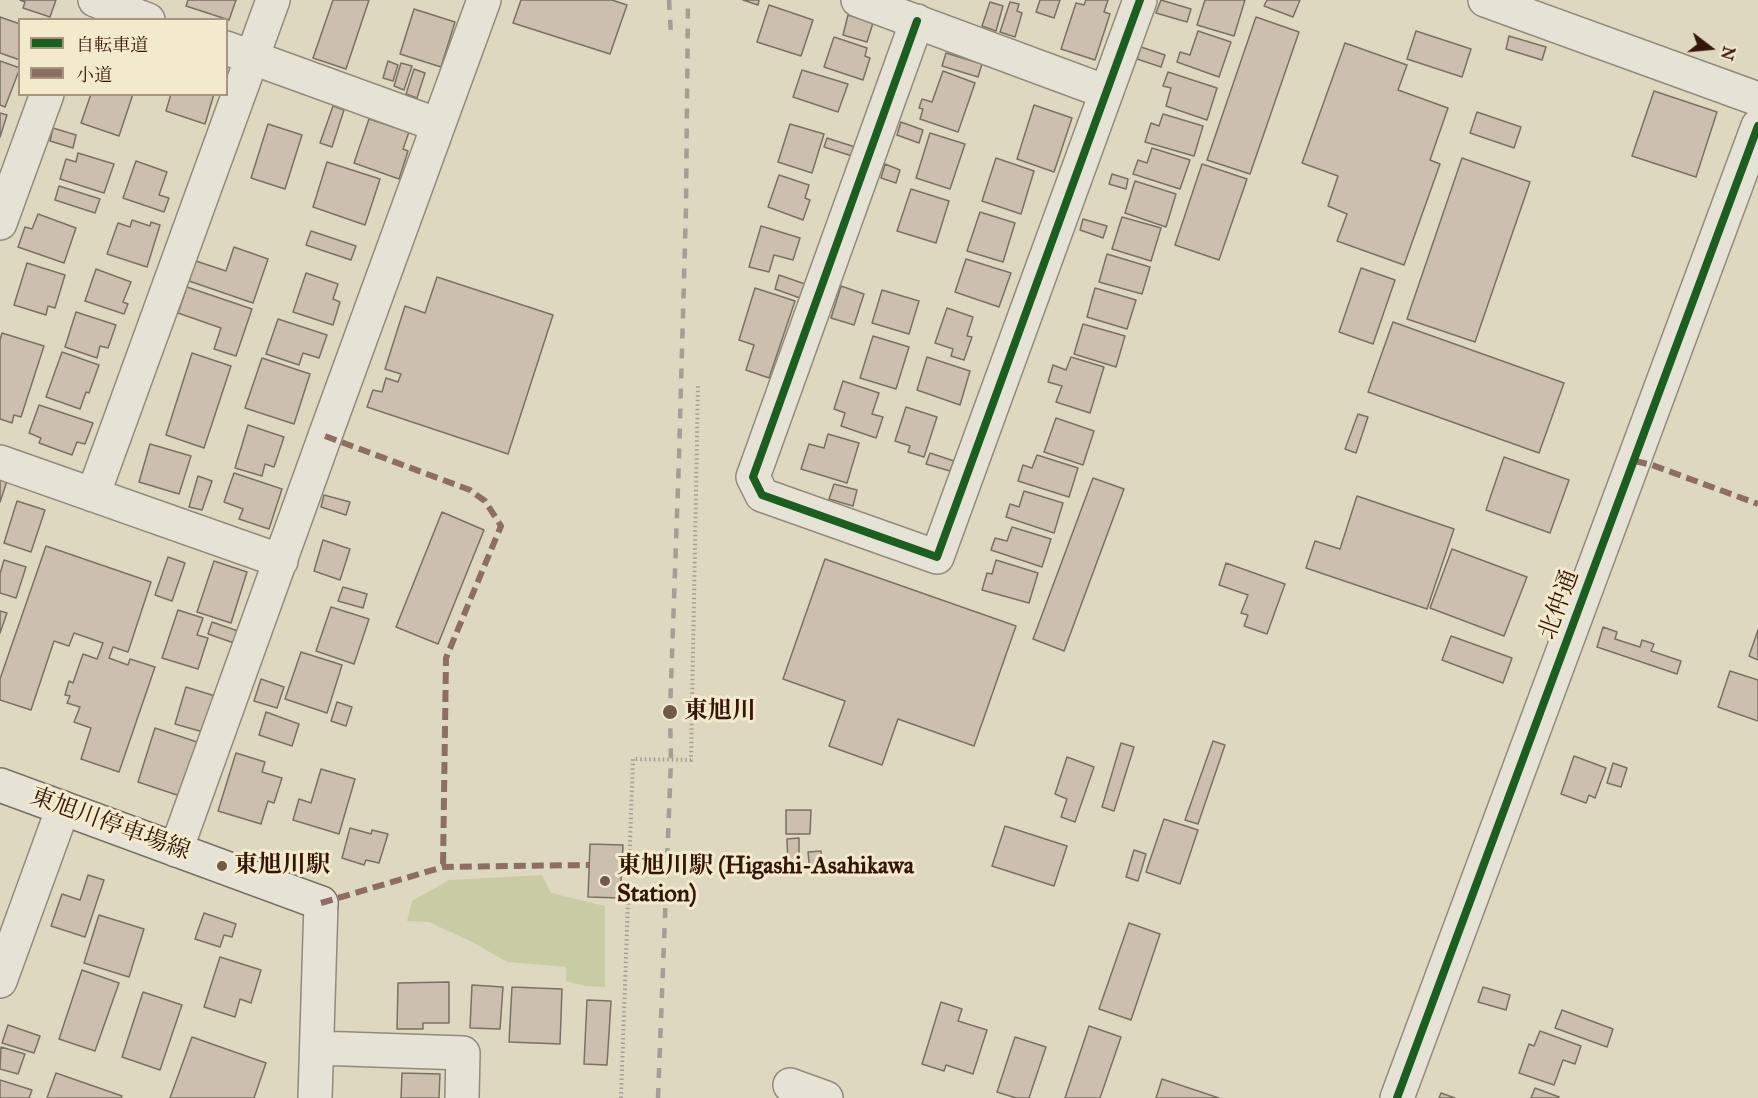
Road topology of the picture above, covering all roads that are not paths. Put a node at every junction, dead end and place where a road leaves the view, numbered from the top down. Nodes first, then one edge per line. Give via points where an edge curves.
1 (82, 0) edge
2 (94, 0) edge
3 (273, 0) edge
4 (484, 0) edge
5 (858, 0) edge
6 (1140, 0) edge
7 (1485, 0) edge
8 (76, 18) edge
9 (143, 18) edge
10 (917, 21) junction
11 (239, 53) edge
12 (228, 86) edge
13 (1106, 92) junction
14 (46, 96) edge
15 (225, 96) edge
16 (1758, 99) edge
17 (438, 125) junction
18 (1758, 126) edge
19 (0, 223) edge
20 (0, 462) edge
21 (93, 495) junction
22 (281, 561) junction
23 (0, 785) edge
24 (63, 808) junction
25 (176, 849) junction
26 (0, 981) edge
27 (317, 1048) junction
28 (790, 1085) dead end
29 (315, 1098) edge
30 (462, 1098) edge
31 (826, 1098) edge
32 (1398, 1098) edge

1 - 8 street
2 - 9 street
3 - 11 street
4 - 17 street
5 - 10 street
6 - 13 street
7 - 16 street
10 - 13 street
10 - 13 street via 753,477 762,495 937,557
11 - 12 street
11 - 17 street
14 - 19 street
15 - 21 street
17 - 22 street
18 - 32 street, 北仲通
20 - 21 street
21 - 22 street
22 - 25 street
23 - 24 street, 東旭川停車場線
24 - 25 street, 東旭川停車場線
24 - 26 street
25 - 27 street, 東旭川停車場線 via 321,903
27 - 29 street
27 - 30 street via 463,1053
28 - 31 street

